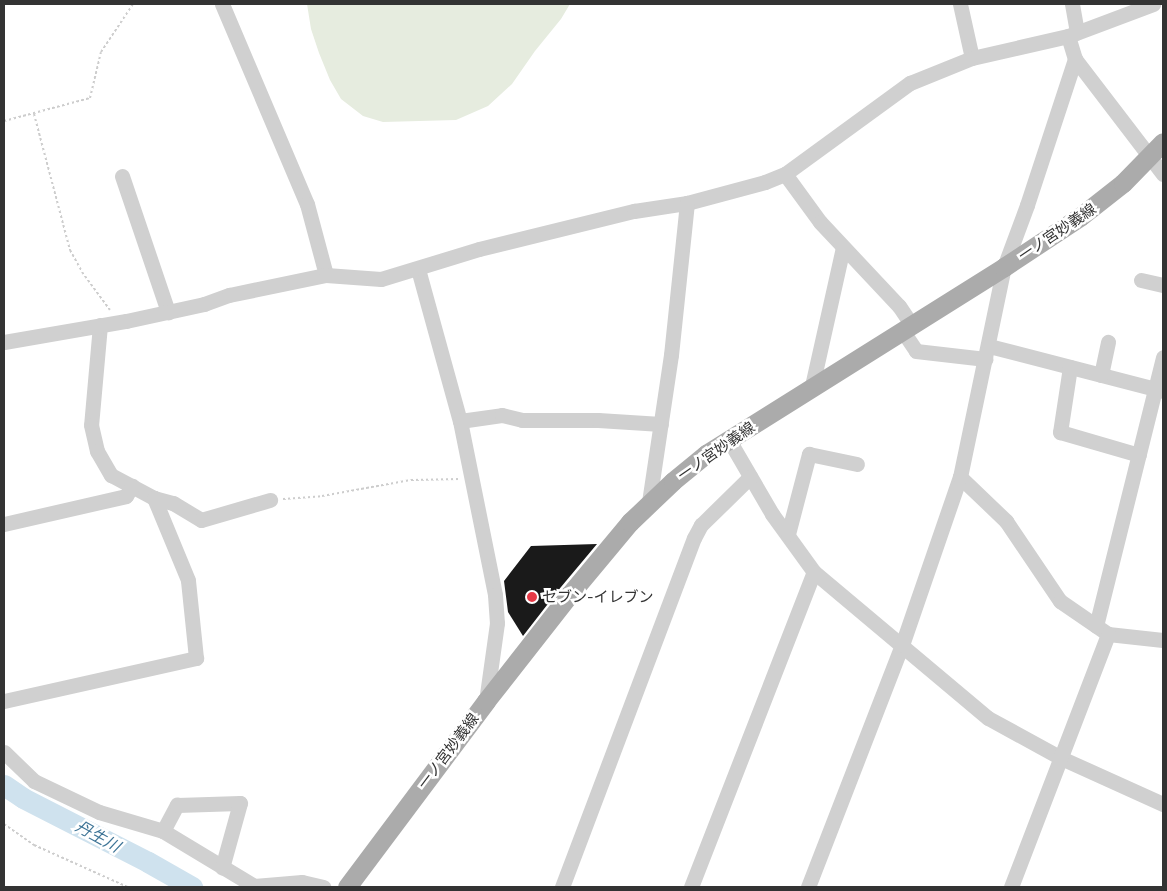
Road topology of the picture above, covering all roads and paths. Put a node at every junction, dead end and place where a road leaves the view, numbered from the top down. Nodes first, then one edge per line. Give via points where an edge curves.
1 (133, 4) edge
2 (222, 4) edge
3 (960, 4) edge
4 (1072, 4) edge
5 (1153, 4) edge
6 (1072, 35) junction
7 (972, 58) junction
8 (1075, 59) junction
9 (34, 114) junction
10 (4, 120) edge
11 (1163, 142) edge
12 (1150, 157) junction
13 (785, 174) junction
14 (1163, 174) edge
15 (122, 176) dead end
16 (687, 203) junction
17 (843, 247) junction
18 (1004, 268) junction
19 (418, 269) junction
20 (326, 275) junction
21 (1141, 280) dead end
22 (1163, 285) edge
23 (168, 312) junction
24 (118, 322) junction
25 (100, 325) junction
26 (907, 327) junction
27 (4, 342) edge
28 (1108, 342) dead end
29 (987, 353) junction
30 (1163, 357) edge
31 (1070, 367) junction
32 (1101, 375) junction
33 (812, 386) junction
34 (1159, 390) edge
35 (460, 421) junction
36 (661, 424) junction
37 (729, 440) junction
38 (1139, 456) junction
39 (857, 464) dead end
40 (750, 477) junction
41 (960, 477) junction
42 (472, 479) junction
43 (132, 486) junction
44 (154, 498) junction
45 (270, 500) joint
46 (649, 502) junction
47 (4, 524) edge
48 (788, 534) junction
49 (814, 572) junction
50 (1102, 630) junction
51 (1163, 640) edge
52 (902, 645) junction
53 (486, 700) junction
54 (4, 701) edge
55 (4, 752) edge
56 (1061, 758) junction
57 (1163, 804) edge
58 (4, 824) edge
59 (163, 831) junction
60 (222, 868) junction
61 (128, 887) edge
62 (254, 887) edge
63 (323, 887) edge
64 (347, 887) edge
65 (562, 887) edge
66 (691, 887) edge
67 (808, 887) edge
68 (1010, 887) edge

1 - 9 path via 101,52 90,98
2 - 20 street via 307,204
3 - 7 street
4 - 6 street
5 - 6 street
6 - 7 street
6 - 8 street
7 - 13 street via 910,83
8 - 12 street
8 - 18 street
9 - 10 path
9 - 24 path via 70,250
11 - 12 main road, 一ノ宮妙義線
12 - 14 street
12 - 18 main road, 一ノ宮妙義線 via 1105,198
13 - 16 street
13 - 17 street
15 - 23 street
16 - 19 street via 634,212 479,249
16 - 36 street
17 - 26 street via 899,306
17 - 33 street
18 - 26 main road, 一ノ宮妙義線
18 - 29 street
19 - 20 street via 381,279
19 - 35 street
20 - 23 street via 229,295
21 - 22 street
23 - 24 street
24 - 25 street
25 - 27 street
25 - 43 street via 91,425 97,451 111,475
26 - 29 street via 916,351
26 - 33 main road, 一ノ宮妙義線
28 - 32 street
29 - 31 street
29 - 41 street
30 - 34 street
31 - 32 street
31 - 38 street via 1060,432
32 - 34 street
33 - 37 main road, 一ノ宮妙義線
34 - 38 street
35 - 36 street via 502,415 522,420
35 - 42 street
36 - 46 street
37 - 40 street
37 - 46 main road, 一ノ宮妙義線 via 706,454
38 - 50 street
39 - 48 street via 809,454
40 - 48 street
40 - 65 street via 701,525 694,538
41 - 50 street via 1006,521 1060,601
41 - 52 street
42 - 45 path via 411,480 322,496
42 - 53 street via 495,595 497,623
43 - 44 street
43 - 47 street via 126,496
44 - 45 street via 173,503 201,520
44 - 54 street via 188,580 196,658
46 - 53 main road, 一ノ宮妙義線
48 - 49 street
49 - 52 street
49 - 66 street
50 - 51 street
50 - 56 street
52 - 56 street via 988,718
52 - 67 street
53 - 64 main road, 一ノ宮妙義線
55 - 59 street via 34,781 99,812
56 - 57 street
56 - 68 street
58 - 61 path via 34,845
59 - 60 street
59 - 60 street via 177,805 240,803
60 - 62 street
62 - 63 street via 302,882

